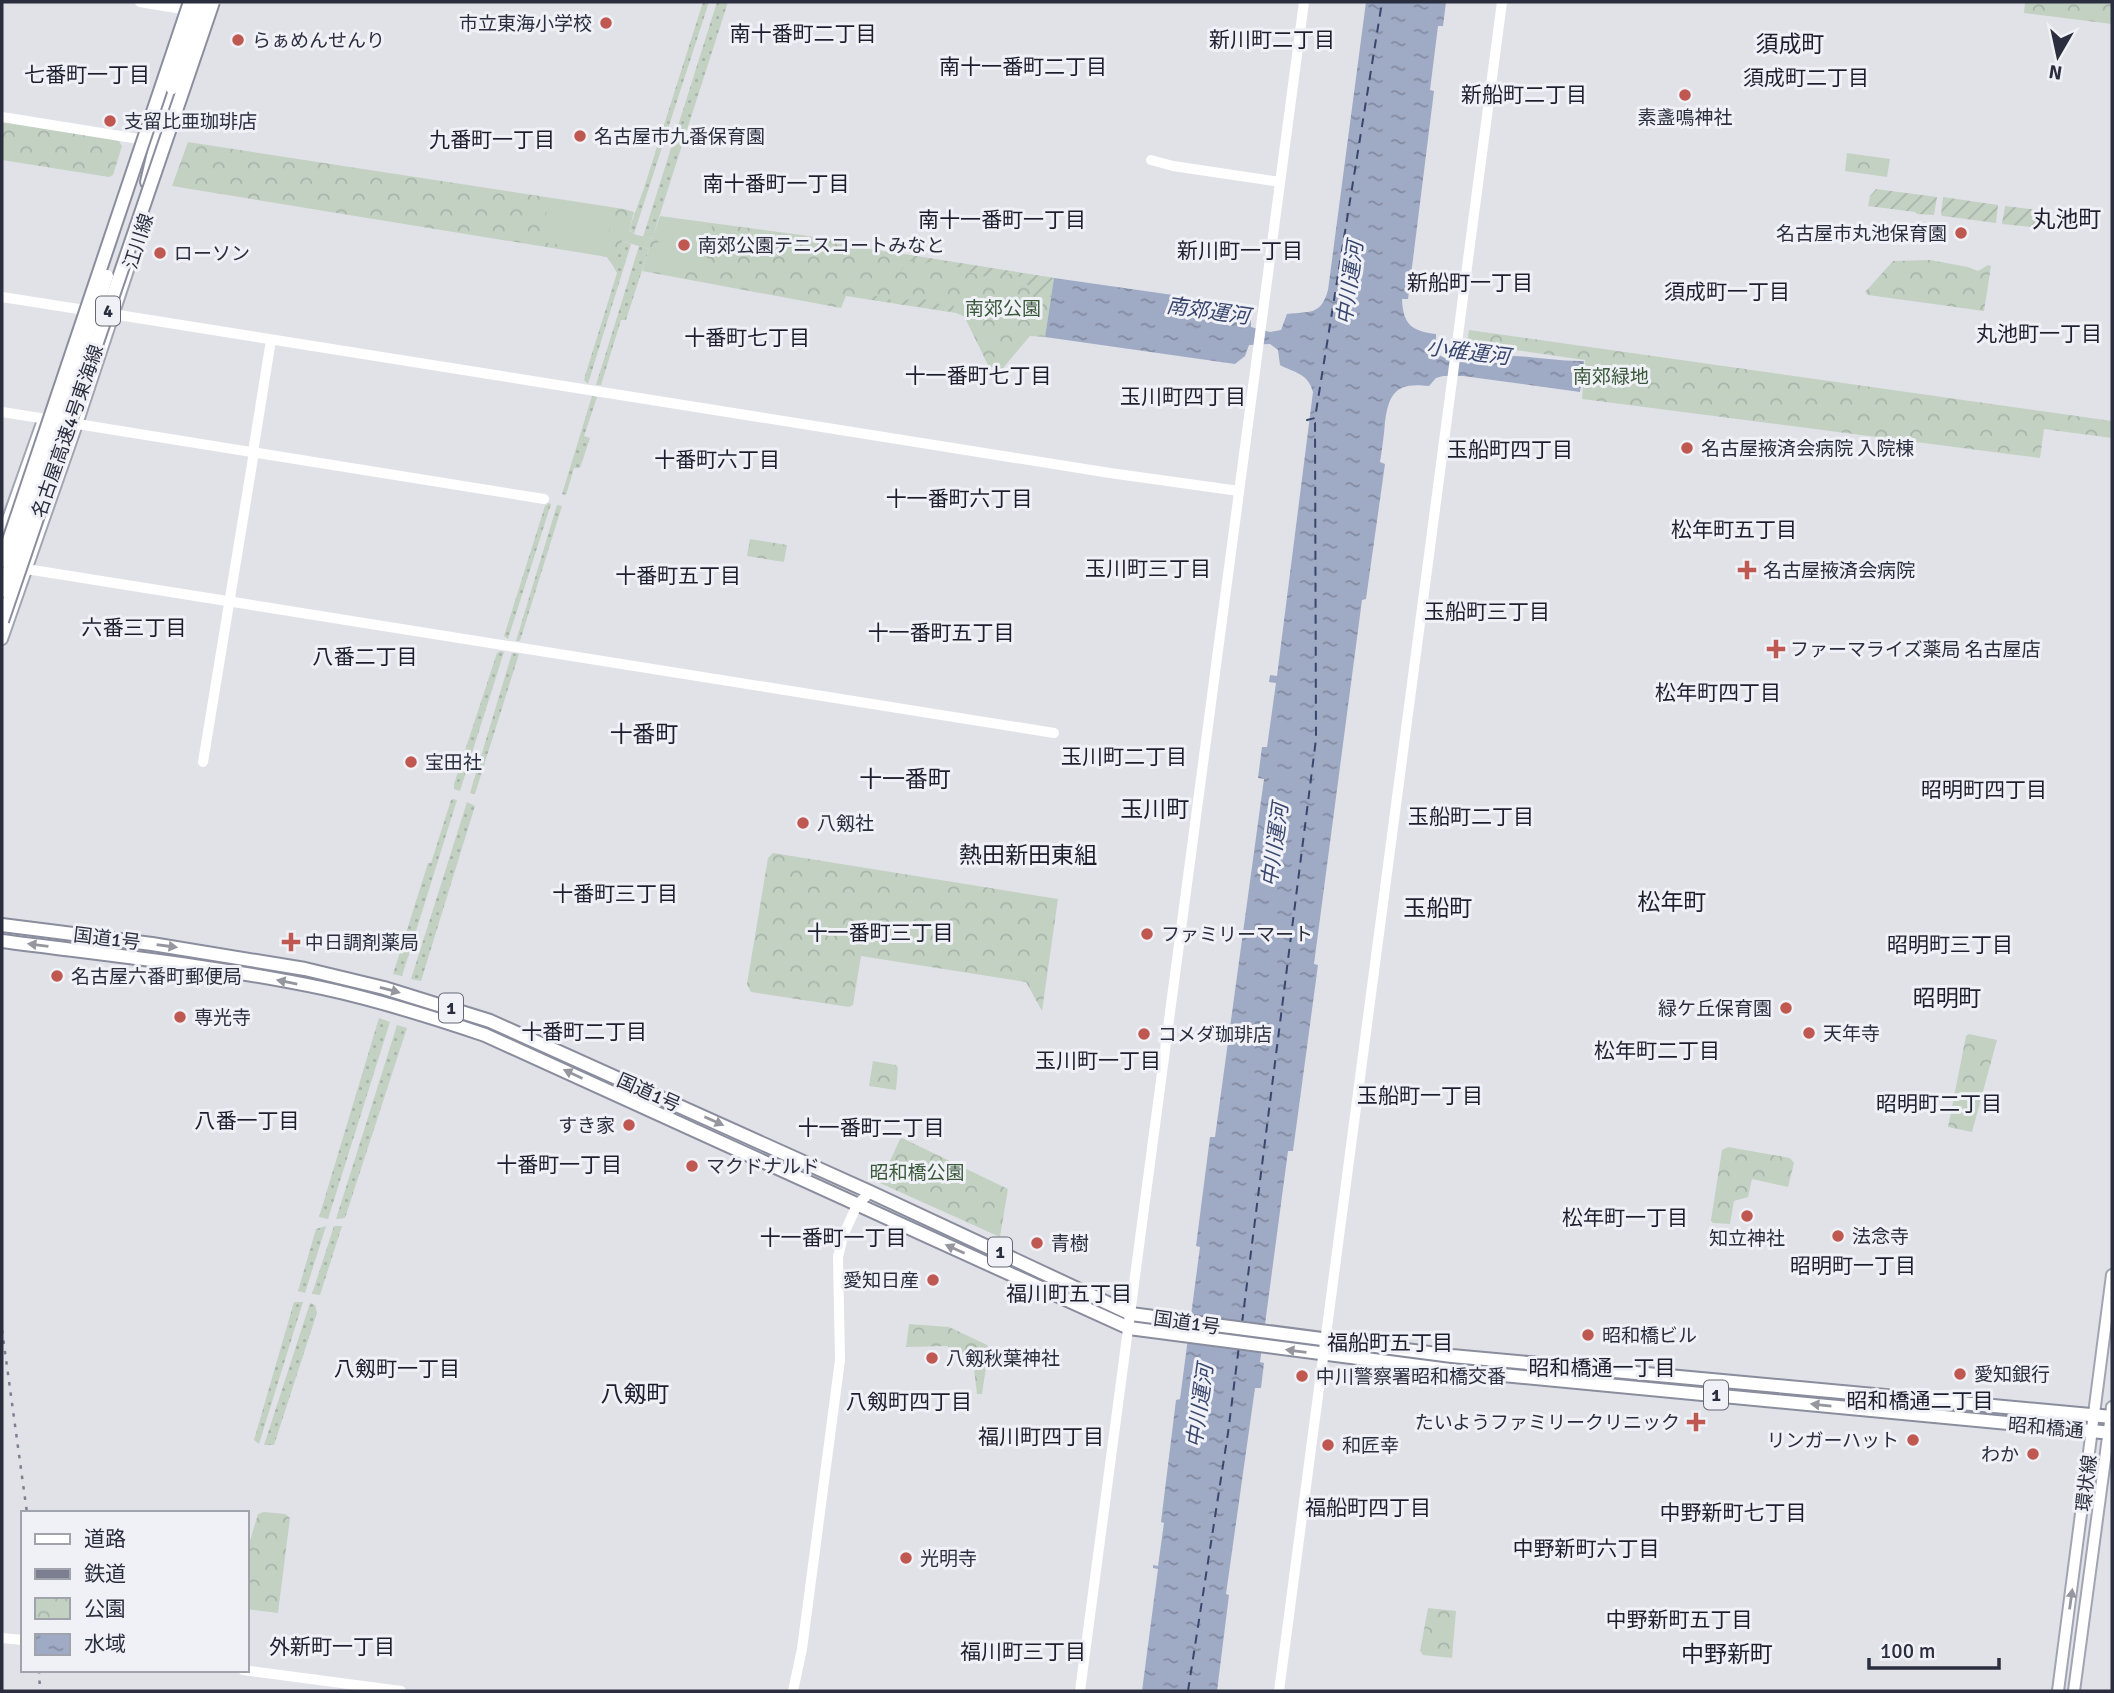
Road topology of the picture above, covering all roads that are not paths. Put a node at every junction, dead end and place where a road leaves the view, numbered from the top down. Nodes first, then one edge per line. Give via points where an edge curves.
1 (140, 2) edge
2 (201, 2) edge
3 (219, 2) edge
4 (1304, 2) edge
5 (1502, 2) edge
6 (187, 4) edge
7 (214, 8) edge
8 (2, 117) edge
9 (139, 139) junction
10 (1151, 160) dead end
11 (1280, 182) junction
12 (125, 195) junction
13 (144, 222) junction
14 (2, 297) edge
15 (81, 310) junction
16 (113, 314) junction
17 (271, 340) junction
18 (2, 412) edge
19 (44, 419) junction
20 (77, 424) junction
21 (253, 452) junction
22 (1239, 492) junction
23 (544, 499) dead end
24 (2, 536) edge
25 (2, 563) edge
26 (27, 569) junction
27 (2, 591) edge
28 (229, 601) junction
29 (2, 621) edge
30 (2, 639) edge
31 (1054, 733) dead end
32 (203, 762) dead end
33 (2, 925) edge
34 (2, 941) edge
35 (870, 1192) junction
36 (857, 1205) junction
37 (2112, 1275) edge
38 (1130, 1314) junction
39 (1129, 1328) junction
40 (1271, 1333) joint
41 (1325, 1340) junction
42 (1269, 1347) joint
43 (1323, 1354) junction
44 (2112, 1414) edge
45 (2094, 1416) junction
46 (2092, 1432) junction
47 (2110, 1433) edge
48 (2, 1638) edge
49 (21, 1640) edge
50 (248, 1671) edge
51 (401, 1691) edge
52 (793, 1691) edge
53 (1080, 1691) edge
54 (1279, 1691) edge
55 (2058, 1691) edge
56 (2074, 1691) edge

1 - 6 street
2 - 13 highway, bridge via 160,126 146,184
3 - 7 main road, 江川線
4 - 11 street
5 - 41 street
6 - 7 street
6 - 9 main road, 江川線
6 - 12 highway, 名古屋高速4号東海線 / 4, bridge
7 - 13 main road, 江川線
7 - 29 highway, 名古屋高速4号東海線 / 4, bridge
8 - 9 street
9 - 15 main road, 江川線
10 - 11 street
11 - 22 street
12 - 25 highway, 名古屋高速4号東海線 / 4, bridge
12 - 27 highway, bridge via 129,206
13 - 16 main road, 江川線
14 - 15 street
15 - 16 street
15 - 19 main road, 江川線
16 - 17 street
16 - 20 main road, 江川線
17 - 21 street
17 - 22 street
18 - 19 street
19 - 20 street
19 - 24 main road, 江川線
20 - 21 street
20 - 26 main road, 江川線
21 - 23 street
21 - 28 street
22 - 38 street
25 - 26 street
26 - 28 street
26 - 30 main road, 江川線
28 - 31 street
28 - 32 street
33 -> 35 highway, 国道1号 / 1 via 305,969 420,998 501,1026
36 -> 34 highway, 国道1号 / 1 via 519,1049 415,1012 263,977
35 - 36 street
35 - 38 highway, 国道1号 / 1
39 -> 36 highway, 国道1号 / 1
36 - 52 street via 838,1257 840,1360
37 - 45 main road, 環状線
38 - 39 street
38 - 40 highway, 国道1号 / 1
39 - 42 highway, 国道1号 / 1
39 - 53 street
40 - 41 highway, 昭和橋通 / 1
41 - 43 street
41 - 45 highway, 昭和橋通 / 1
43 -> 42 highway, 昭和橋通 / 1
46 -> 43 highway, 昭和橋通 / 1
43 - 54 street
44 - 45 highway, 昭和橋通 / 1
44 - 47 main road, 環状線
45 - 46 main road, 環状線
46 - 47 highway, 昭和橋通 / 1
55 -> 46 main road, 環状線
47 - 56 main road, 環状線
48 - 49 street
50 - 51 street

